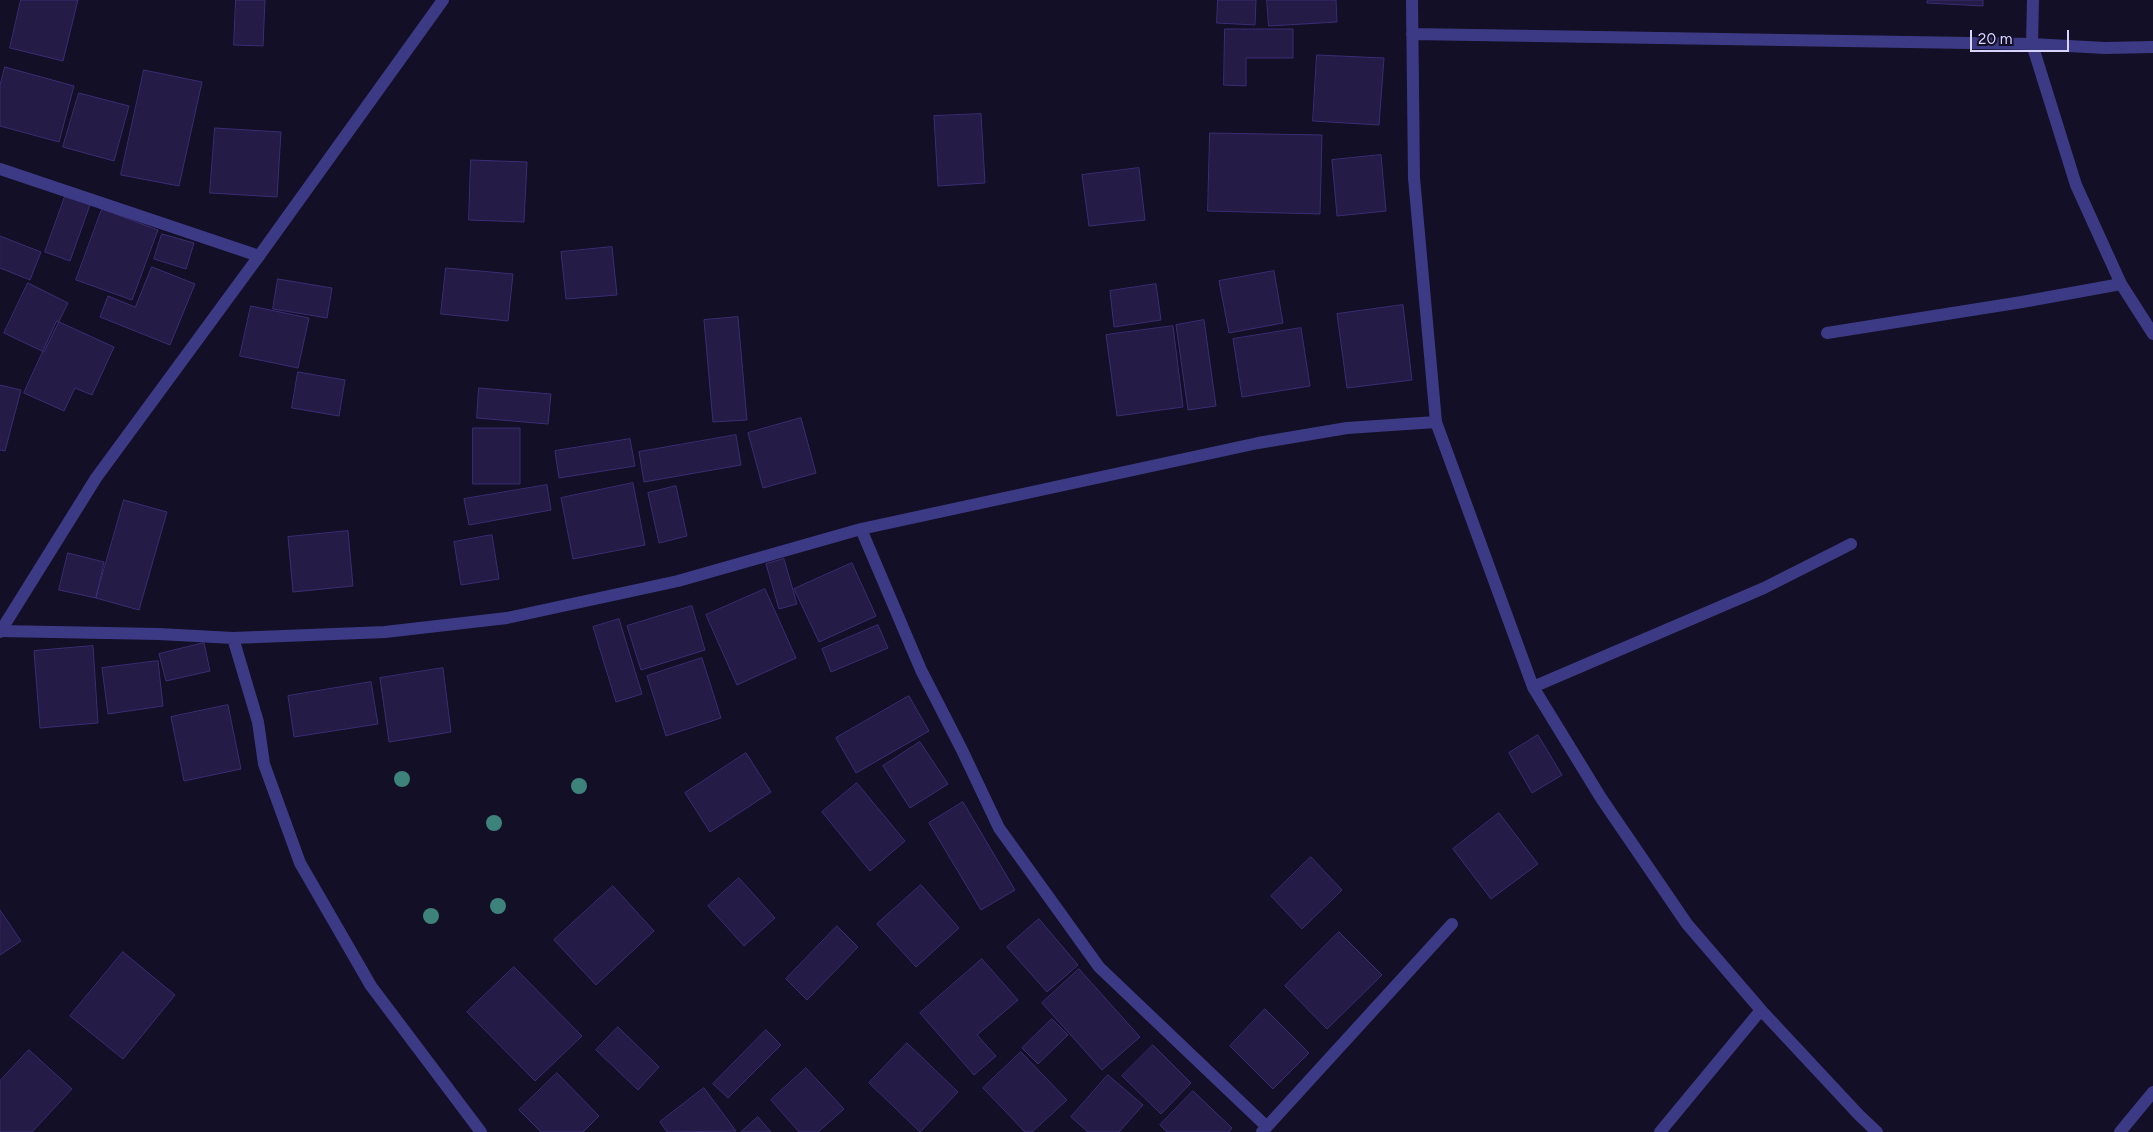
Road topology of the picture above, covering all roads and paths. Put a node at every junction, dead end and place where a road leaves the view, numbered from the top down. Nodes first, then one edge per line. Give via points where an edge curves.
1 (443, 0) edge
2 (1412, 0) edge
3 (2033, 0) edge
4 (1412, 34) junction
5 (2032, 44) junction
6 (2153, 47) edge
7 (0, 170) edge
8 (259, 256) junction
9 (2121, 284) junction
10 (1827, 333) dead end
11 (2153, 334) edge
12 (1436, 422) junction
13 (861, 528) junction
14 (1851, 544) dead end
15 (0, 632) edge
16 (233, 638) junction
17 (1533, 687) junction
18 (1452, 924) dead end
19 (1761, 1010) junction
20 (2153, 1092) edge
21 (1264, 1129) edge
22 (481, 1132) edge
23 (1660, 1132) edge
24 (1877, 1132) edge
25 (2120, 1132) edge

1 - 8 street
2 - 4 street
3 - 5 street
4 - 5 street
4 - 12 street via 1414,178
5 - 6 street
5 - 9 street via 2076,184
7 - 8 street
8 - 15 street via 96,478
9 - 10 street
9 - 11 street
12 - 13 street via 1347,428 1258,443
12 - 17 street
13 - 16 street via 678,581 508,618 384,632
13 - 21 street via 921,670 999,828 1099,967
14 - 17 street via 1764,588
15 - 16 street
16 - 22 street via 258,722 264,764 300,863 371,986
17 - 19 street via 1601,798 1687,924
18 - 21 street
19 - 23 street
19 - 24 street
20 - 25 street

